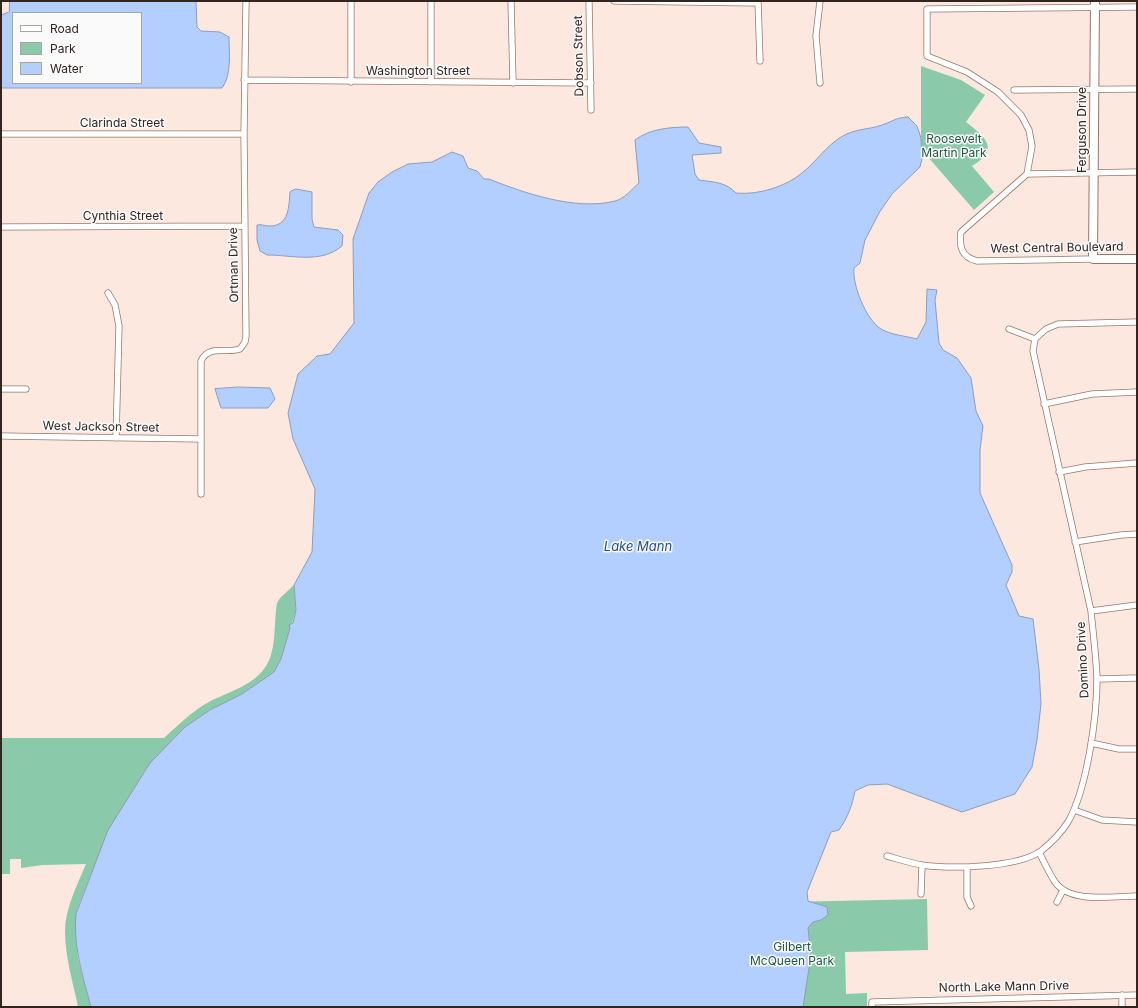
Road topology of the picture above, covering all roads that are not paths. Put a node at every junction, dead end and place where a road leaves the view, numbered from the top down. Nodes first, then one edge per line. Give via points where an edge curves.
1 (246, 1) edge
2 (351, 1) edge
3 (431, 1) edge
4 (511, 1) edge
5 (589, 1) edge
6 (614, 1) edge
7 (820, 1) edge
8 (758, 2) edge
9 (1095, 4) edge
10 (1137, 7) edge
11 (760, 61) dead end
12 (244, 80) junction
13 (351, 82) junction
14 (431, 82) junction
15 (513, 83) junction
16 (591, 83) junction
17 (820, 83) dead end
18 (1137, 89) edge
19 (1014, 90) dead end
20 (1094, 90) junction
21 (591, 110) dead end
22 (1, 134) edge
23 (244, 134) junction
24 (1137, 172) edge
25 (1094, 173) junction
26 (1027, 174) junction
27 (245, 226) junction
28 (1, 227) edge
29 (1093, 259) junction
30 (1137, 259) edge
31 (108, 293) dead end
32 (1137, 322) edge
33 (1009, 329) dead end
34 (1035, 339) junction
35 (1, 389) edge
36 (26, 389) dead end
37 (1137, 392) edge
38 (1044, 404) junction
39 (1, 436) edge
40 (116, 438) junction
41 (201, 439) junction
42 (1137, 463) edge
43 (1059, 472) junction
44 (201, 494) dead end
45 (1137, 534) edge
46 (1075, 542) junction
47 (1137, 605) edge
48 (1091, 611) junction
49 (1137, 678) edge
50 (1097, 679) junction
51 (1091, 743) junction
52 (1137, 749) edge
53 (1074, 810) junction
54 (1137, 822) edge
55 (1040, 852) junction
56 (887, 856) dead end
57 (922, 865) junction
58 (967, 867) junction
59 (1063, 890) junction
60 (921, 894) dead end
61 (1137, 896) edge
62 (1057, 902) dead end
63 (971, 906) dead end
64 (1122, 995) junction
65 (1137, 995) edge
66 (872, 1004) edge
67 (1122, 1007) edge

1 - 12 street, Ortman Drive
2 - 13 street
3 - 14 street
4 - 15 street
5 - 16 street, Dobson Street
6 - 8 street
7 - 17 street via 816,36
8 - 11 street
9 - 10 street
9 - 20 street, Ferguson Drive
9 - 26 street via 927,9 927,56 967,72 998,92 1022,115 1029,130 1032,146
12 - 13 street, Washington Street
12 - 23 street, Ortman Drive
13 - 14 street, Washington Street
14 - 15 street, Washington Street
15 - 16 street, Washington Street
16 - 21 street, Dobson Street
18 - 20 street
19 - 20 street
20 - 25 street, Ferguson Drive
22 - 23 street, Clarinda Street
23 - 27 street, Ortman Drive
24 - 25 street
25 - 26 street
25 - 29 street, Ferguson Drive
26 - 29 street, West Central Boulevard via 961,232 963,254 977,261
27 - 28 street, Cynthia Street
27 - 41 street, Ortman Drive via 245,342 235,351 214,350 201,361
29 - 30 street, West Central Boulevard
31 - 40 street via 116,305 119,326
32 - 34 street via 1058,324 1046,329
33 - 34 street
34 - 38 street, Domino Drive via 1033,351
35 - 36 street
37 - 38 street via 1092,394
38 - 43 street, Domino Drive
39 - 40 street, West Jackson Street
40 - 41 street, West Jackson Street
41 - 44 street, Ortman Drive
42 - 43 street
43 - 46 street, Domino Drive
45 - 46 street
46 - 48 street, Domino Drive
47 - 48 street
48 - 50 street, Domino Drive
49 - 50 street
50 - 51 street, Domino Drive
51 - 52 street via 1119,749
51 - 53 street, Domino Drive
53 - 54 street via 1110,822
53 - 55 street, Domino Drive via 1060,834
55 - 58 street, Domino Drive via 1006,864
55 - 59 street via 1055,882
56 - 57 street, Domino Drive
57 - 58 street, Domino Drive
57 - 60 street
58 - 63 street via 967,897
59 - 61 street via 1080,897
59 - 62 street
64 - 65 street, North Lake Mann Drive
64 - 66 street, North Lake Mann Drive
64 - 67 street

